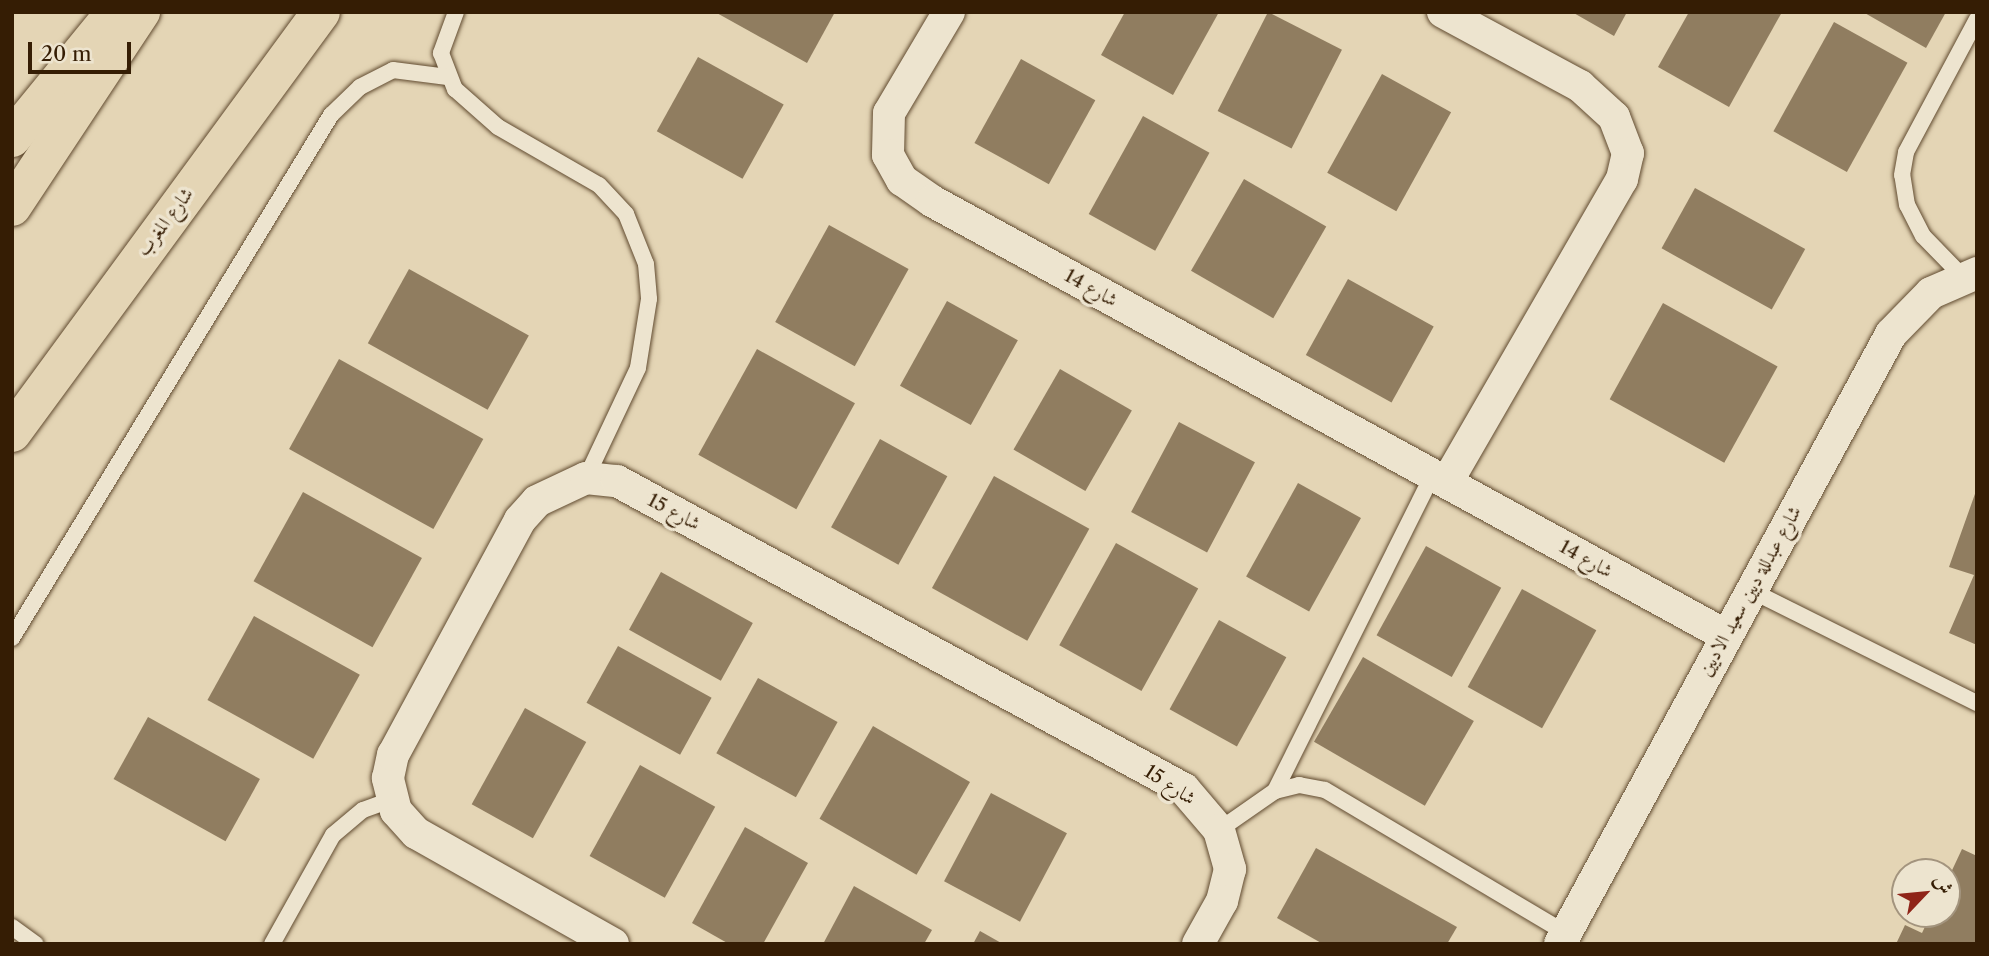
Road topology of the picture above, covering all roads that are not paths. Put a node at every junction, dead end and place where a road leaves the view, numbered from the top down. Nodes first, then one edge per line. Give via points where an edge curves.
1 (115, 12) edge
2 (141, 12) edge
3 (321, 12) edge
4 (456, 12) edge
5 (949, 12) edge
6 (1443, 12) edge
7 (1977, 19) edge
8 (448, 77) junction
9 (12, 138) edge
10 (12, 207) edge
11 (1970, 275) edge
12 (56, 368) junction
13 (12, 433) edge
14 (12, 457) edge
15 (586, 478) junction
16 (1440, 478) junction
17 (1750, 590) junction
18 (1725, 635) junction
19 (12, 638) edge
20 (1977, 702) edge
21 (1275, 791) junction
22 (391, 800) junction
23 (1219, 830) junction
24 (12, 927) edge
25 (1563, 938) edge
26 (36, 944) edge
27 (272, 944) edge
28 (613, 944) edge
29 (1198, 944) edge

1 - 9 highway
2 - 10 highway
3 - 12 highway, شارع المغرب
4 - 8 lane via 441,46
5 - 16 street, شارع 14 via 889,113 888,155 902,180 932,201
6 - 16 street via 1594,97 1622,129 1628,164
7 - 11 lane via 1906,152 1902,176 1907,205 1923,236
8 - 15 lane via 498,127 599,185 636,235 648,287 647,331 627,399
8 - 19 lane via 393,70 360,87 331,116
11 - 17 street, شارع عبدللة ديين سعيد الاديين via 1924,299 1891,334
12 - 13 highway, شارع المغرب
12 - 14 highway
15 - 22 street via 537,501 520,520 393,755 388,778
15 - 23 street, شارع 15 via 617,481 1184,789
16 - 18 street, شارع 14
16 - 21 lane
17 - 18 street, شارع عبدللة ديين سعيد الاديين
17 - 20 lane
18 - 25 street, شارع عبدللة ديين سعيد الاديين
21 - 23 lane
21 - 25 lane via 1300,785 1325,790
22 - 27 lane via 363,810 332,835
22 - 28 street via 405,823 428,842
23 - 29 street, شارع 15 via 1228,856 1228,884
24 - 26 lane

